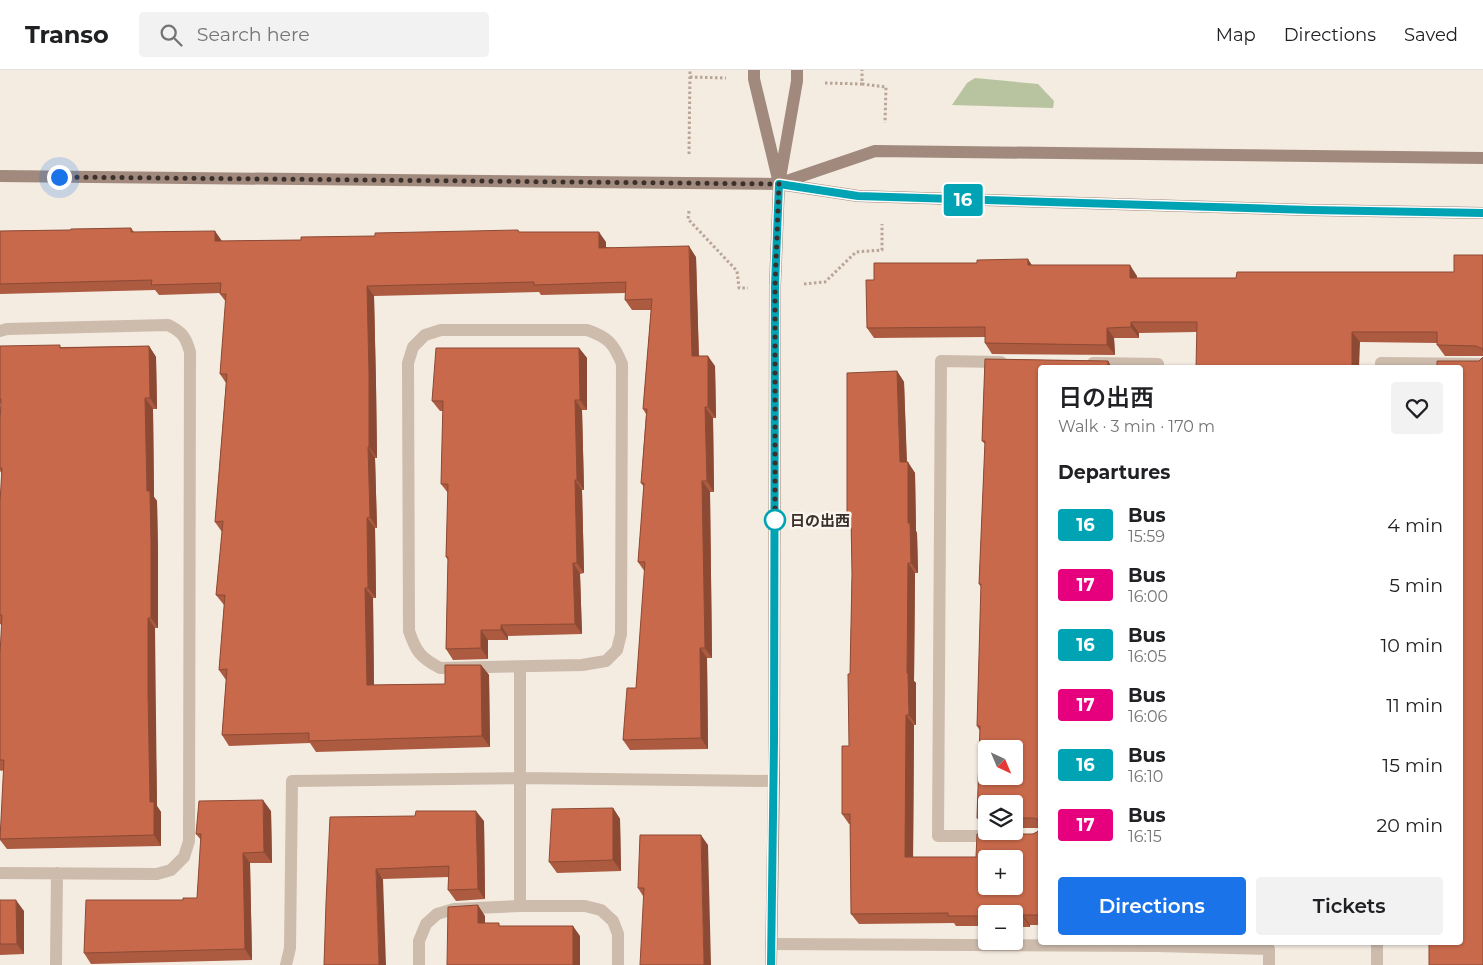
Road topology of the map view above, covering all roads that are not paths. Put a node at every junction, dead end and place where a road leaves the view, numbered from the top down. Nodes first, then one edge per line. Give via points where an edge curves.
1 (797, 70) edge
2 (754, 74) edge
3 (1483, 158) edge
4 (0, 176) edge
5 (779, 184) junction
6 (1483, 213) edge
7 (0, 331) edge
8 (1010, 362) edge
9 (1079, 363) edge
10 (1483, 364) edge
11 (1158, 365) edge
12 (1381, 365) edge
13 (520, 667) junction
14 (520, 778) junction
15 (774, 781) junction
16 (978, 836) edge
17 (0, 873) edge
18 (57, 873) junction
19 (520, 906) junction
20 (772, 944) junction
21 (1038, 944) edge
22 (1179, 945) edge
23 (1377, 945) edge
24 (56, 965) edge
25 (286, 965) edge
26 (419, 965) edge
27 (618, 965) edge
28 (771, 965) edge
29 (1270, 965) edge
30 (1377, 965) edge

1 - 5 street
2 - 5 street
3 - 5 street via 875,151
4 - 5 street
5 - 6 street via 858,196
5 - 15 street via 775,286
7 - 18 street via 168,325 186,339 190,352 189,842 184,857 171,870 157,874
8 - 16 street via 941,361 938,836
9 - 11 street
10 - 12 street
13 - 13 street via 440,668 426,660 414,646 409,631 408,363 413,347 424,335 441,330 587,330 602,335 616,350 622,364 621,634 617,650 606,661
13 - 14 street
14 - 15 street
14 - 19 street
14 - 25 street via 292,781 290,948
15 - 20 street
17 - 18 street
18 - 24 street
19 - 26 street via 454,909 437,914 426,924 419,941
19 - 27 street via 585,906 601,910 613,922 618,934
20 - 21 street
20 - 28 street
22 - 29 street via 1269,949
23 - 30 street

